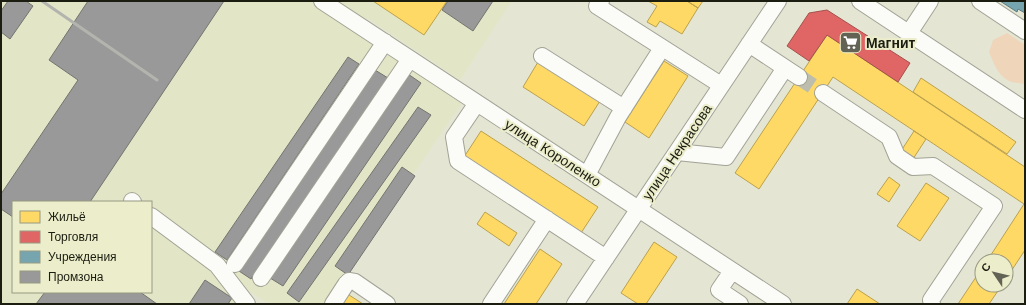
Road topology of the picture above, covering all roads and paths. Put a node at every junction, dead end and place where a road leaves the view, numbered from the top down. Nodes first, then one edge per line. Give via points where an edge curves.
1 (322, 1) edge
2 (601, 1) edge
3 (778, 1) edge
4 (860, 1) edge
5 (930, 1) edge
6 (980, 1) edge
7 (1025, 31) edge
8 (909, 33) junction
9 (385, 42) junction
10 (749, 44) junction
11 (662, 48) junction
12 (542, 56) dead end
13 (410, 59) junction
14 (786, 68) junction
15 (799, 77) tunnel mouth
16 (721, 86) junction
17 (823, 93) tunnel mouth
18 (477, 103) junction
19 (624, 108) junction
20 (1025, 110) edge
21 (677, 152) junction
22 (587, 175) junction
23 (638, 209) junction
24 (152, 217) edge
25 (547, 219) junction
26 (606, 258) junction
27 (235, 264) dead end
28 (732, 271) junction
29 (261, 278) dead end
30 (247, 304) edge
31 (332, 304) edge
32 (388, 304) edge
33 (491, 304) edge
34 (575, 304) edge
35 (740, 304) edge
36 (783, 304) edge
37 (932, 304) edge

1 - 9 street, улица Короленко
2 - 11 street via 597,6
3 - 10 street, улица Некрасова
4 - 8 street
5 - 8 street
6 - 7 street
8 - 20 street
9 - 13 street, улица Короленко
9 - 27 street
10 - 14 street
10 - 16 street, улица Некрасова
11 - 16 street
11 - 19 street
12 - 19 street
13 - 18 street, улица Короленко
13 - 29 street
14 - 15 street
14 - 21 street via 726,157
16 - 21 street, улица Некрасова
17 - 37 street via 889,137 897,156 914,167 933,166 994,206 932,300
18 - 22 street, улица Короленко
18 - 25 street via 454,137 458,161
19 - 22 street
21 - 23 street, улица Некрасова
22 - 23 street, улица Короленко
23 - 26 street, улица Некрасова
23 - 28 street, улица Короленко
24 - 30 street via 217,265
25 - 26 street
25 - 33 street
26 - 34 street, улица Некрасова
28 - 35 street via 719,290
28 - 36 street, улица Короленко
31 - 32 street via 349,281 355,282

